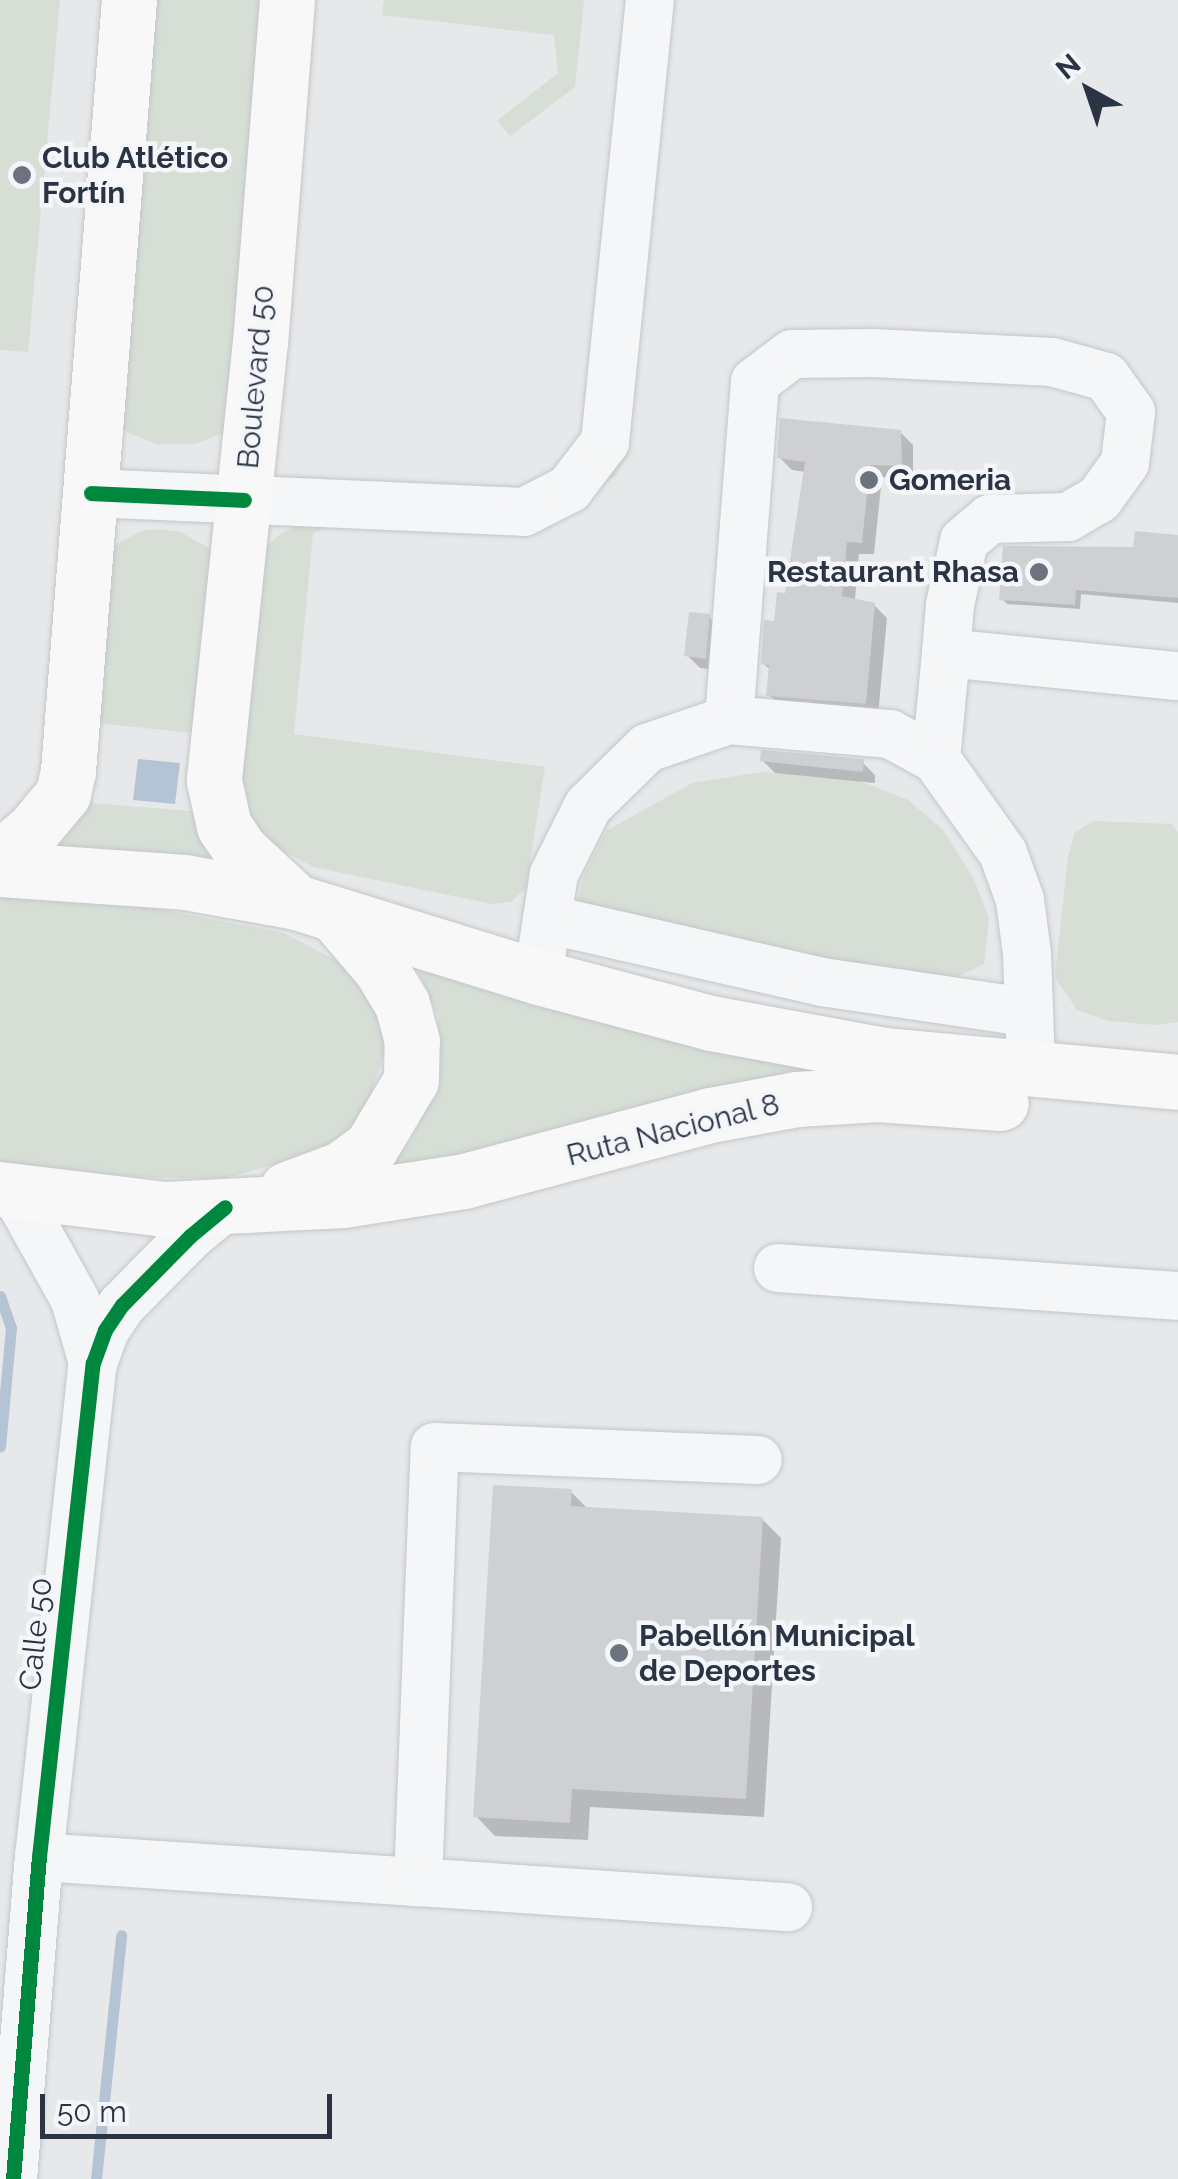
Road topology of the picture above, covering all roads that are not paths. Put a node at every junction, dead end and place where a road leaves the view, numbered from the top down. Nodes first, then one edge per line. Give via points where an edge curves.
1 (129, 0) edge
2 (287, 0) edge
3 (650, 0) edge
4 (91, 494) junction
5 (244, 500) junction
6 (946, 653) junction
7 (1178, 676) edge
8 (729, 720) junction
9 (936, 759) junction
10 (0, 858) edge
11 (0, 868) edge
12 (316, 909) junction
13 (547, 919) junction
14 (538, 977) junction
15 (1026, 1012) junction
16 (1031, 1069) junction
17 (1178, 1082) edge
18 (1178, 1117) edge
19 (8, 1190) edge
20 (228, 1207) junction
21 (778, 1268) dead end
22 (1178, 1296) edge
23 (94, 1363) junction
24 (758, 1460) dead end
25 (39, 1856) junction
26 (418, 1882) junction
27 (788, 1907) dead end
28 (13, 2179) edge

1 - 4 main road
2 - 5 main road, Boulevard 50
3 - 5 street via 605,442 598,456 561,496 524,512
4 - 5 street
4 - 10 main road via 63,794
5 - 12 main road, Boulevard 50 via 216,805 240,850
6 - 7 street
6 - 8 street via 964,541 990,519 1068,517 1098,499 1125,462 1131,412 1106,376 1052,362 792,354 755,382
6 - 9 street
8 - 9 street via 890,734
8 - 13 street via 647,748 588,806 554,874
9 - 15 street via 1003,853 1020,900 1028,953
11 - 12 main road via 185,882
12 - 14 main road
12 - 20 main road, Ruta Nacional 8 via 381,969 402,1004 412,1041 410,1080 371,1147 341,1169
13 - 14 street
13 - 15 street via 822,982
14 - 16 main road via 710,1023 884,1055
15 - 16 street
16 - 17 main road
18 - 20 main road, Ruta Nacional 8 via 878,1094 798,1099 710,1115 464,1181 342,1200
19 - 20 main road, Ruta Nacional 8 via 165,1209
19 - 23 street, Calle 50 via 75,1300
20 - 23 street, Calle 50 via 164,1259 122,1305
21 - 22 street
23 - 25 street, Calle 50
24 - 26 street via 435,1447
25 - 26 street
25 - 28 street, Calle 50
26 - 27 street

